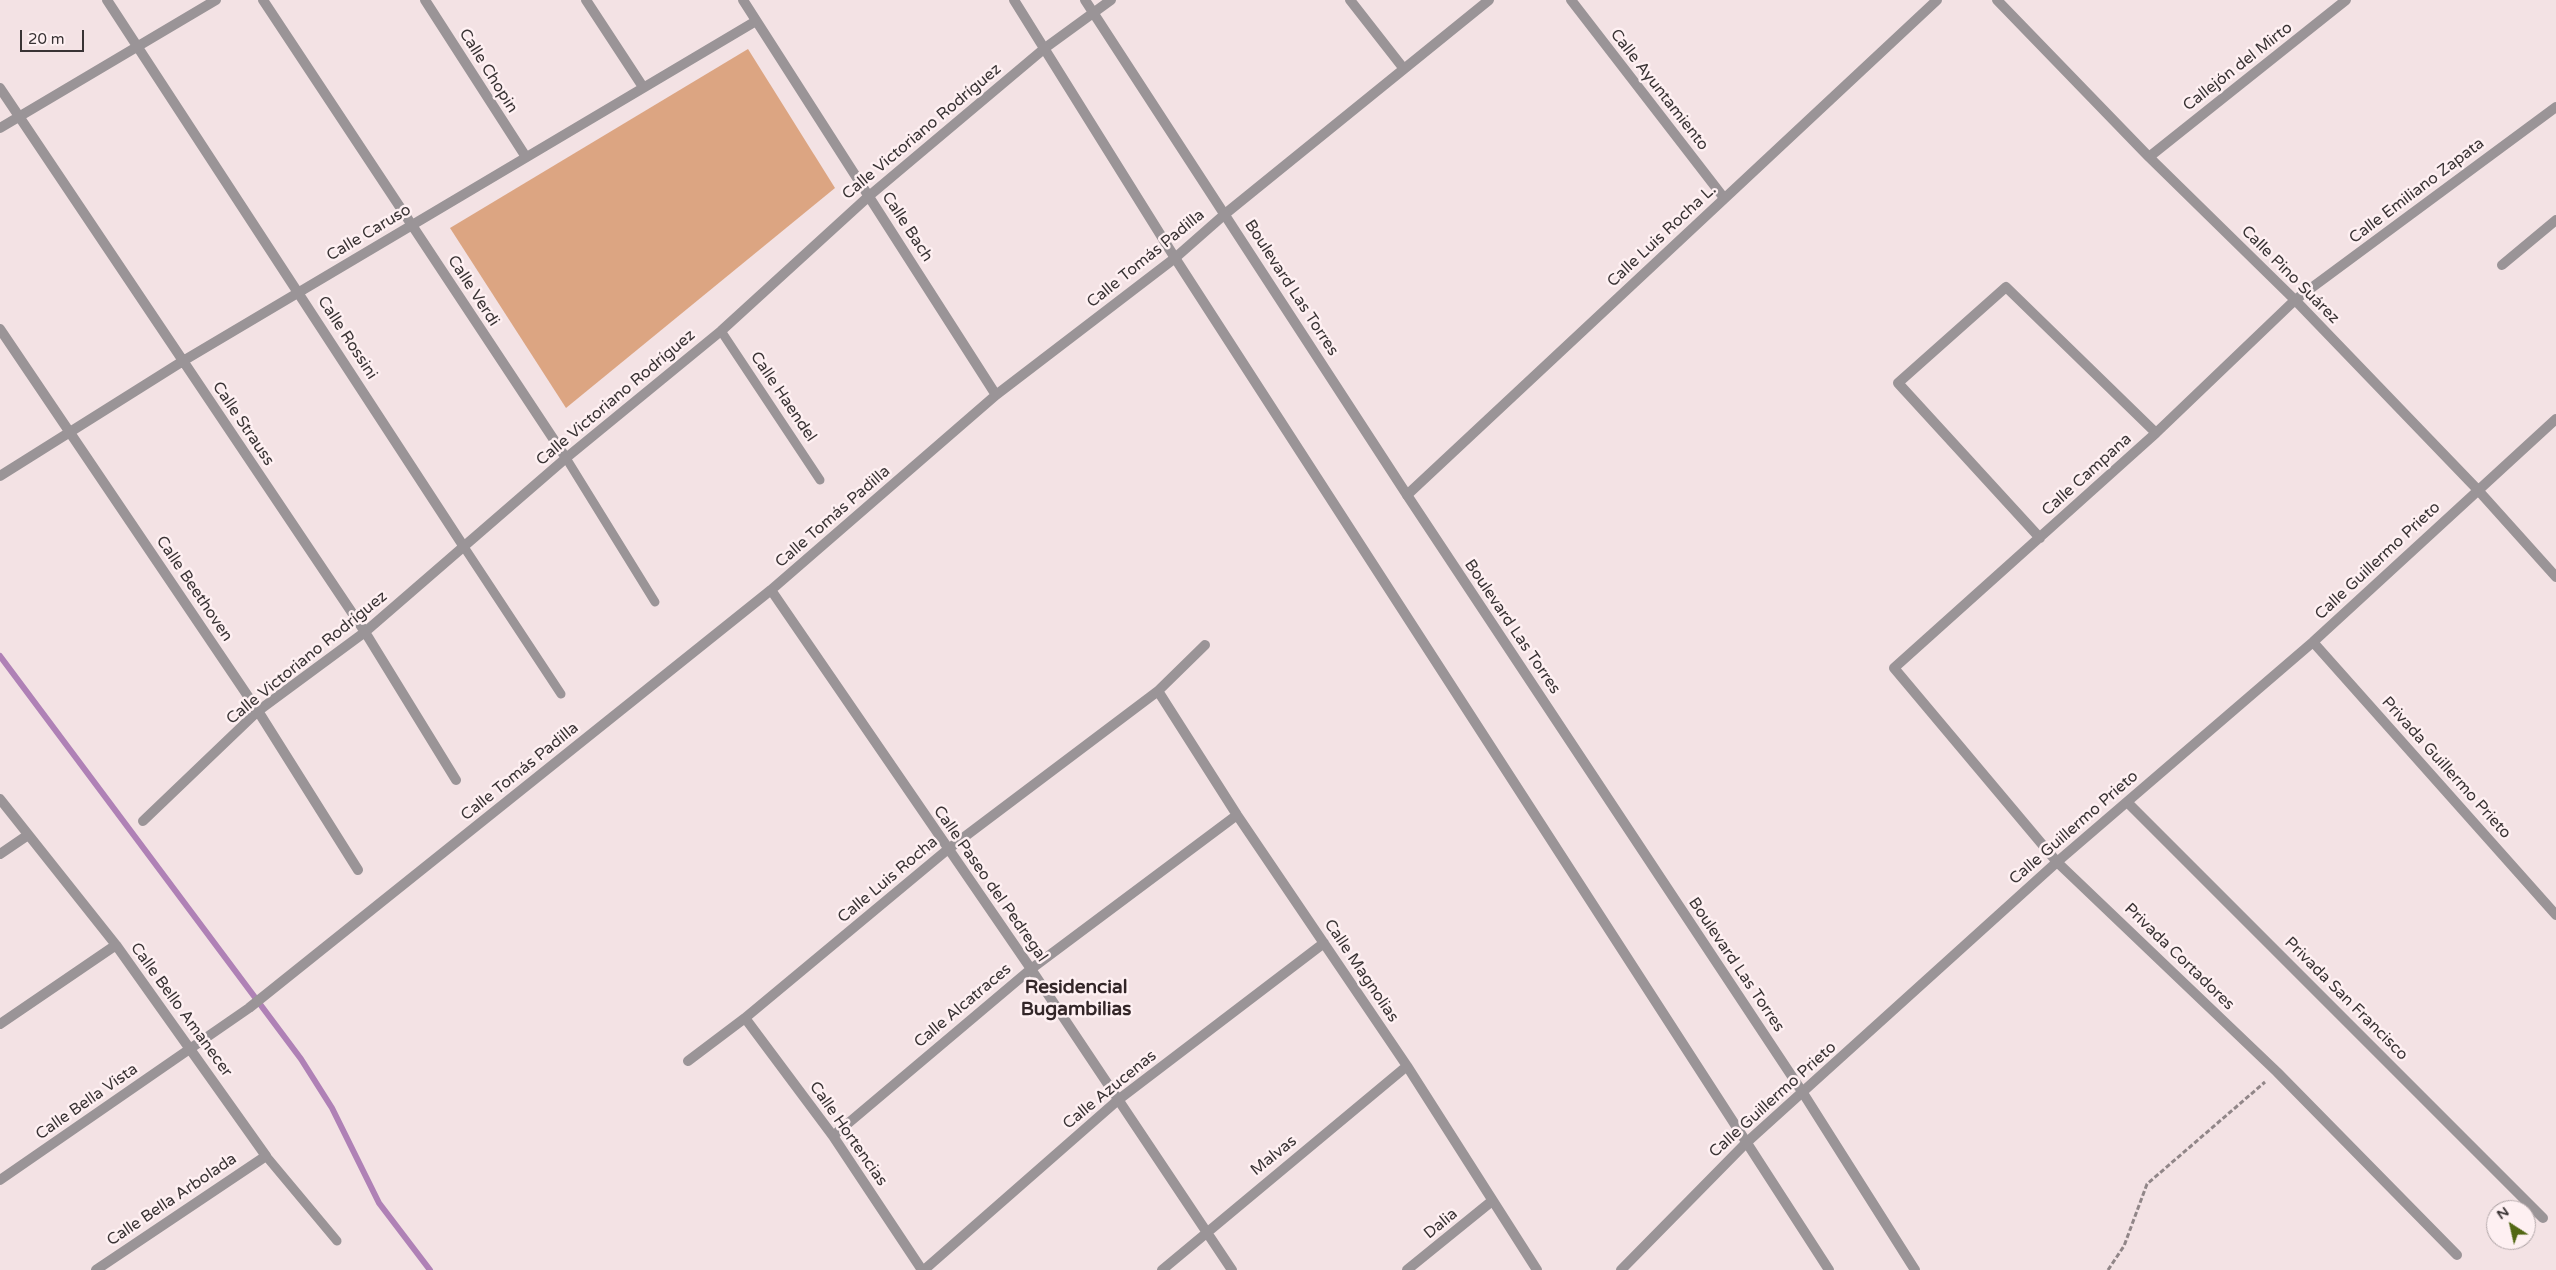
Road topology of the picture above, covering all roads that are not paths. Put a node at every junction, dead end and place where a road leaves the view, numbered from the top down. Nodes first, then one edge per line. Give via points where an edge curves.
1 (107, 0) edge
2 (216, 0) edge
3 (263, 0) edge
4 (426, 0) edge
5 (586, 0) edge
6 (743, 0) edge
7 (1014, 0) edge
8 (1085, 0) edge
9 (1111, 0) edge
10 (1350, 0) edge
11 (1489, 0) edge
12 (1571, 0) edge
13 (1937, 0) edge
14 (1997, 0) edge
15 (2346, 0) edge
16 (1094, 14) junction
17 (756, 21) junction
18 (138, 46) junction
19 (1045, 48) junction
20 (1404, 69) junction
21 (644, 87) junction
22 (0, 88) edge
23 (2556, 107) edge
24 (18, 117) junction
25 (0, 128) edge
26 (526, 157) junction
27 (2149, 157) junction
28 (869, 196) junction
29 (1724, 198) junction
30 (1225, 214) junction
31 (2556, 220) edge
32 (412, 225) junction
33 (1175, 258) junction
34 (2502, 264) dead end
35 (299, 292) junction
36 (2295, 300) junction
37 (0, 329) edge
38 (720, 331) junction
39 (183, 361) junction
40 (996, 395) junction
41 (2556, 419) edge
42 (2156, 433) junction
43 (70, 434) junction
44 (566, 458) junction
45 (0, 476) edge
46 (820, 480) dead end
47 (2477, 489) junction
48 (1407, 495) junction
49 (2040, 538) junction
50 (464, 547) junction
51 (2556, 577) edge
52 (771, 590) junction
53 (655, 602) dead end
54 (365, 632) junction
55 (2313, 642) junction
56 (1204, 645) dead end
57 (1894, 668) joint
58 (1158, 691) junction
59 (561, 694) dead end
60 (258, 711) junction
61 (456, 780) dead end
62 (0, 799) edge
63 (2127, 802) junction
64 (1237, 815) junction
65 (143, 821) dead end
66 (28, 835) junction
67 (947, 850) junction
68 (0, 854) edge
69 (2057, 862) junction
70 (358, 870) dead end
71 (2556, 915) edge
72 (1324, 943) junction
73 (116, 945) junction
74 (1031, 969) junction
75 (745, 1018) junction
76 (0, 1024) edge
77 (190, 1048) junction
78 (688, 1061) dead end
79 (1407, 1066) junction
80 (1803, 1093) junction
81 (1118, 1100) junction
82 (834, 1136) junction
83 (1746, 1143) junction
84 (266, 1156) junction
85 (0, 1180) edge
86 (1492, 1201) junction
87 (2543, 1218) dead end
88 (1206, 1231) junction
89 (337, 1241) dead end
90 (2457, 1255) dead end
91 (96, 1270) edge
92 (923, 1270) edge
93 (1162, 1270) edge
94 (1232, 1270) edge
95 (1408, 1270) edge
96 (1538, 1270) edge
97 (1621, 1270) edge
98 (1829, 1270) edge
99 (1916, 1270) edge

1 - 18 street, Calle Rossini
2 - 18 street
3 - 32 street, Calle Verdi
4 - 26 street, Calle Chopin
5 - 21 street
6 - 17 street, Calle Bach
7 - 19 street
8 - 16 street, Boulevard Las Torres
9 - 16 street, Calle Victoriano Rodríguez
10 - 20 street
11 - 20 street, Calle Tomás Padilla
12 - 29 street, Calle Ayuntamiento
13 - 29 street, Calle Luis Rocha L.
14 - 27 street, Calle Pino Suárez
15 - 27 street, Callejón del Mirto
16 - 19 street, Calle Victoriano Rodríguez
16 - 30 street, Boulevard Las Torres
17 - 21 street, Calle Caruso
17 - 28 street, Calle Bach
18 - 24 street
18 - 35 street, Calle Rossini
19 - 28 street, Calle Victoriano Rodríguez
19 - 33 street
20 - 30 street, Calle Tomás Padilla
21 - 26 street, Calle Caruso
22 - 24 street, Calle Strauss
23 - 36 street, Calle Emiliano Zapata
24 - 25 street
24 - 39 street, Calle Strauss
26 - 32 street, Calle Caruso
27 - 36 street, Calle Pino Suárez
28 - 38 street, Calle Victoriano Rodríguez
28 - 40 street, Calle Bach
29 - 48 street, Calle Luis Rocha L.
30 - 33 street, Calle Tomás Padilla
30 - 48 street, Boulevard Las Torres
31 - 34 street
32 - 35 street, Calle Caruso
32 - 44 street, Calle Verdi
33 - 40 street, Calle Tomás Padilla
33 - 83 street
35 - 39 street, Calle Caruso
35 - 50 street, Calle Rossini
36 - 42 street, Calle Campana
36 - 47 street, Calle Pino Suárez
37 - 43 street, Calle Beethoven
38 - 44 street, Calle Victoriano Rodríguez
38 - 46 lane, Calle Haendel
39 - 43 street, Calle Caruso
39 - 54 street, Calle Strauss
40 - 52 street, Calle Tomás Padilla
41 - 47 street, Calle Guillermo Prieto
42 - 49 street, Calle Campana
42 - 49 street via 2006,287 1898,382
43 - 45 street, Calle Caruso
43 - 60 street, Calle Beethoven
44 - 50 street, Calle Victoriano Rodríguez
44 - 53 lane, Calle Verdi
47 - 51 street, Calle Pino Suárez
47 - 55 street, Calle Guillermo Prieto
48 - 80 street, Boulevard Las Torres
49 - 57 street, Calle Campana
50 - 54 street, Calle Victoriano Rodríguez
50 - 59 lane, Calle Rossini
52 - 67 street, Calle Paseo del Pedregal
52 - 77 street, Calle Tomás Padilla via 249,1008
54 - 60 street, Calle Victoriano Rodríguez
54 - 61 street, Calle Strauss
55 - 63 street, Calle Guillermo Prieto
55 - 71 street, Privada Guillermo Prieto
56 - 58 street, Calle Luis Rocha
57 - 69 street, Privada Cortadores
58 - 64 street, Calle Magnolias
58 - 67 street, Calle Luis Rocha
60 - 65 street, Calle Victoriano Rodríguez
60 - 70 street, Calle Beethoven
62 - 66 street, Calle Bello Amanecer
63 - 69 street, Calle Guillermo Prieto
63 - 87 street, Privada San Francisco
64 - 72 street, Calle Magnolias
64 - 74 street, Calle Alcatraces
66 - 68 street
66 - 73 street, Calle Bello Amanecer
67 - 74 street, Calle Paseo del Pedregal
67 - 75 street, Calle Luis Rocha
69 - 80 street, Calle Guillermo Prieto
69 - 90 street, Privada Cortadores via 2277,1072
72 - 79 street, Calle Magnolias
72 - 81 street, Calle Azucenas
73 - 76 street
73 - 77 street, Calle Bello Amanecer
74 - 81 street, Calle Paseo del Pedregal
74 - 82 street, Calle Alcatraces
75 - 78 street, Calle Luis Rocha
75 - 82 street, Calle Hortencias
77 - 84 street, Calle Bello Amanecer
77 - 85 street, Calle Bella Vista
79 - 86 street, Calle Magnolias
79 - 88 street, Malvas
80 - 83 street, Calle Guillermo Prieto
80 - 99 street, Boulevard Las Torres
81 - 88 street, Calle Paseo del Pedregal
81 - 92 street, Calle Azucenas
82 - 92 street, Calle Hortencias
83 - 97 street, Calle Guillermo Prieto
83 - 98 street
84 - 89 lane, Calle Bello Amanecer
84 - 91 street, Calle Bella Arbolada
86 - 95 street, Dalia
86 - 96 street, Calle Magnolias
88 - 93 street, Malvas
88 - 94 street, Calle Paseo del Pedregal

